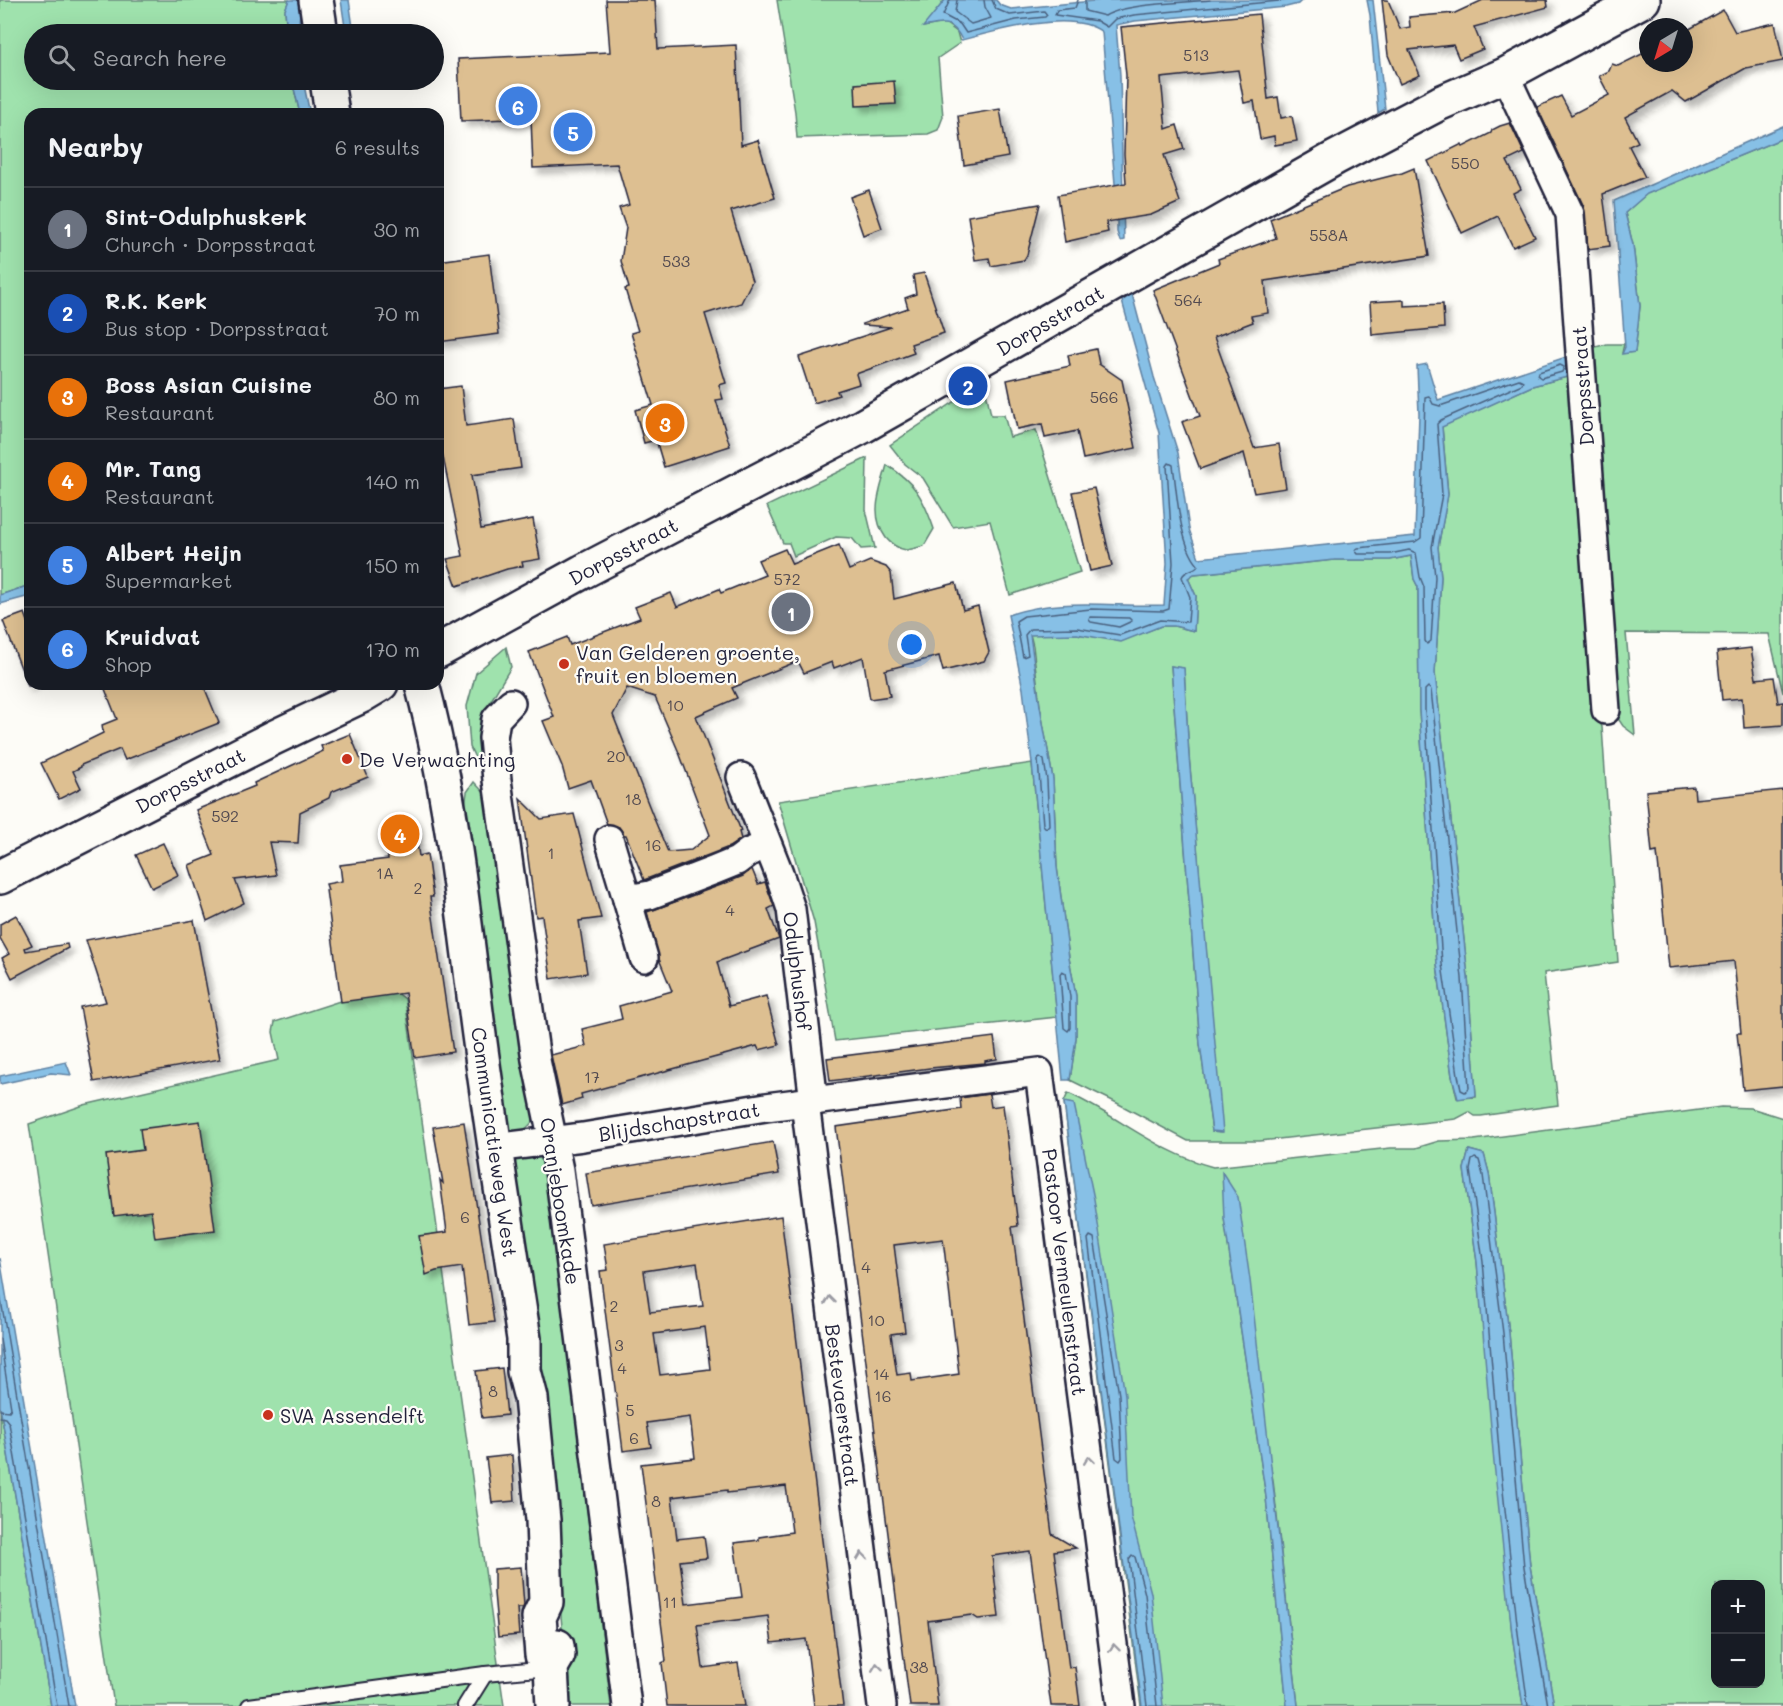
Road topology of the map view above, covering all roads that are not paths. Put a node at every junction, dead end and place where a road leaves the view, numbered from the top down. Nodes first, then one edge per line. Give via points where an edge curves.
1 (316, 0) edge
2 (1643, 0) edge
3 (320, 24) edge
4 (1505, 75) junction
5 (328, 90) edge
6 (331, 108) edge
7 (444, 648) edge
8 (371, 690) edge
9 (424, 690) edge
10 (511, 703) dead end
11 (1606, 710) dead end
12 (741, 777) dead end
13 (609, 838) dead end
14 (767, 845) junction
15 (0, 877) edge
16 (627, 899) junction
17 (644, 958) dead end
18 (809, 1103) junction
19 (553, 1140) junction
20 (494, 1148) junction
21 (551, 1667) junction
22 (485, 1674) junction
23 (249, 1706) edge
24 (465, 1706) edge
25 (553, 1706) edge
26 (627, 1706) edge
27 (882, 1706) edge
28 (1121, 1706) edge

1 - 3 street
2 - 4 street, Dorpsstraat
4 - 7 street, Dorpsstraat via 1440,103 1335,158 863,426
4 - 11 street, Dorpsstraat via 1570,214
5 - 6 street
8 - 15 street, Dorpsstraat
9 - 20 street, Communicatieweg West via 449,815
10 - 19 street, Oranjeboomkade via 496,719 493,738 536,1060
12 - 14 street, Odulphushof
13 - 16 street
14 - 16 street via 716,870 650,895
14 - 18 street, Odulphushof via 791,909
16 - 17 street
18 - 19 street, Blijdschapstraat
27 -> 18 street, Bestevaerstraat
28 -> 18 street, Pastoor Vermeulenstraat via 1039,1072
19 - 20 street, Blijdschapstraat
19 - 26 street, Oranjeboomkade
20 - 21 street, Communicatieweg West via 531,1398 543,1520 546,1602 555,1617 558,1655
21 - 22 lane
21 - 25 street, Communicatieweg West
22 - 23 lane
22 - 24 lane

